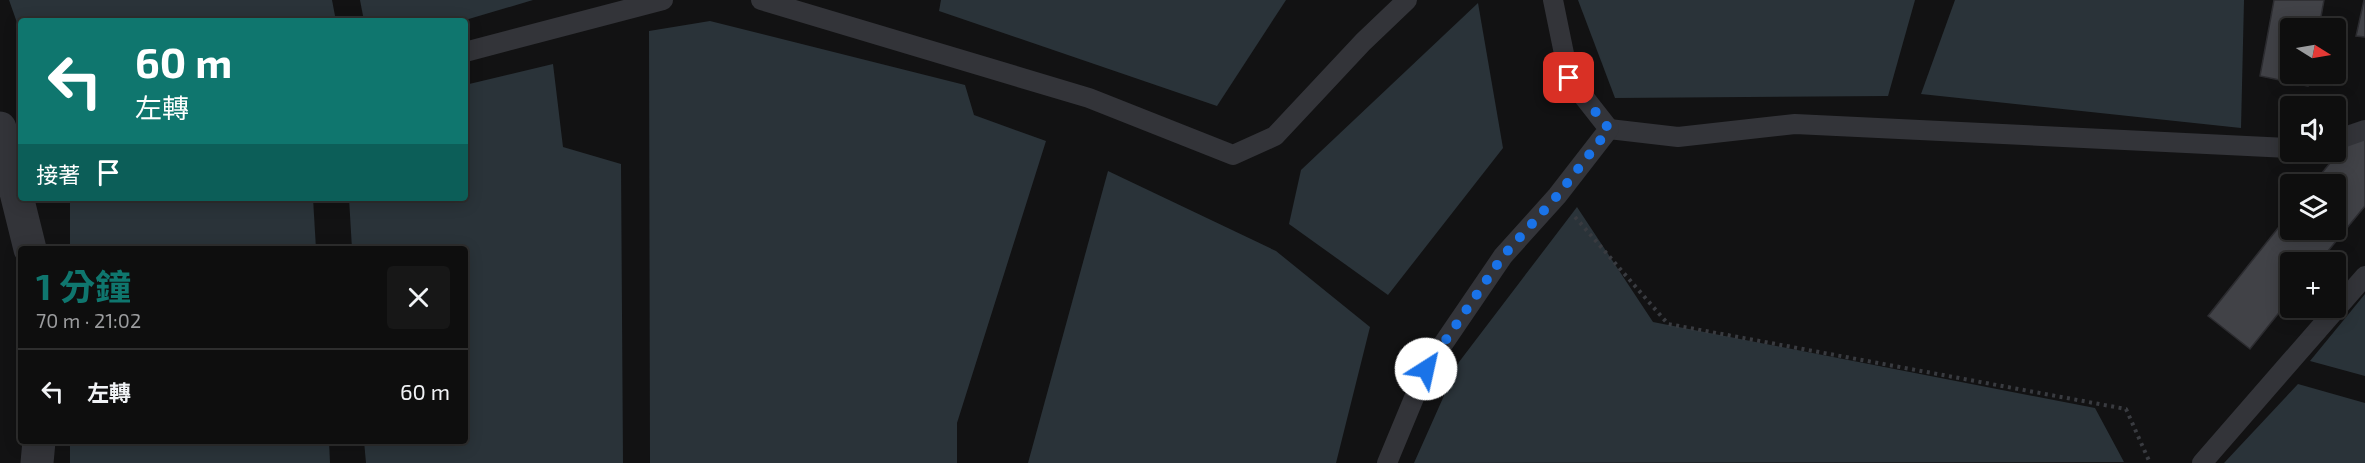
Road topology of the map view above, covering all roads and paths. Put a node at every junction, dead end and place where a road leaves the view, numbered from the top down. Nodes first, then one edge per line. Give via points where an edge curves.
1 (663, 0) edge
2 (760, 0) edge
3 (1407, 0) edge
4 (1553, 0) edge
5 (468, 51) edge
6 (0, 128) edge
7 (1609, 129) junction
8 (2365, 130) edge
9 (2346, 137) edge
10 (2280, 148) edge
11 (14, 159) edge
12 (18, 182) edge
13 (1557, 196) junction
14 (21, 201) edge
15 (29, 246) edge
16 (2365, 276) edge
17 (39, 444) edge
18 (37, 463) edge
19 (1387, 463) edge
20 (2150, 463) edge
21 (2202, 463) edge

1 - 5 lane
2 - 3 lane via 1089,98 1233,155 1275,136
4 - 7 lane via 1569,78
6 - 11 street
7 - 10 lane via 1678,137 1795,124
7 - 13 lane
8 - 9 lane
11 - 12 street
13 - 19 lane via 1503,256 1426,369
13 - 20 path via 1668,324 2126,409
14 - 15 street
16 - 21 lane
17 - 18 street

